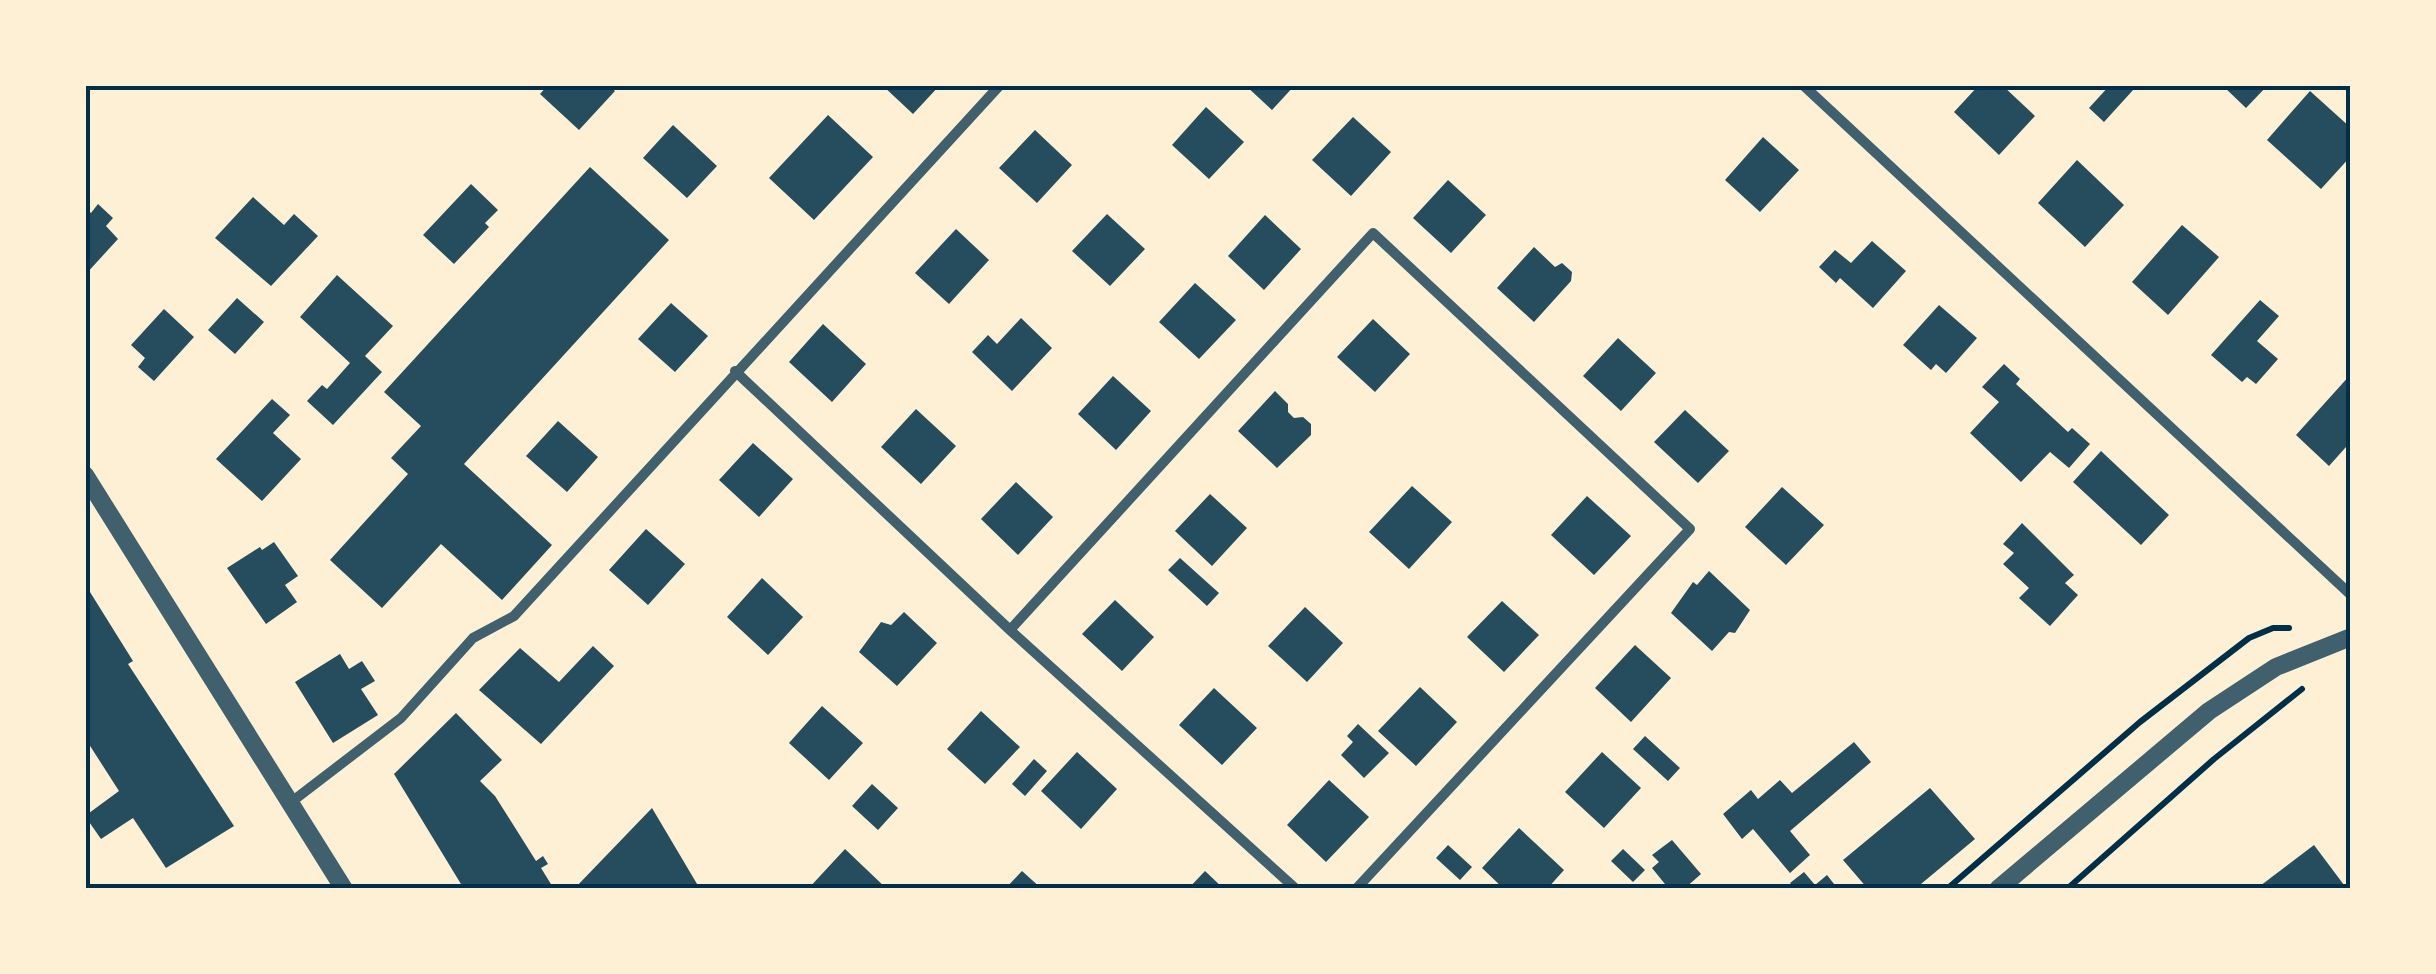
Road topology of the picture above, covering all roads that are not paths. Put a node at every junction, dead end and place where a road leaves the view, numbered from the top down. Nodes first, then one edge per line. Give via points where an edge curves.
1 (1000, 85) edge
2 (1803, 85) edge
3 (735, 371) junction
4 (85, 474) edge
5 (2351, 595) edge
6 (1010, 630) junction
7 (2351, 637) edge
8 (290, 802) junction
9 (344, 889) edge
10 (1296, 889) edge
11 (1356, 889) edge
12 (1998, 889) edge

1 - 3 street
2 - 5 street
3 - 6 street
3 - 8 street via 514,616 473,638 401,718
4 - 8 street
6 - 10 street
6 - 11 street via 1373,233 1690,529
7 - 12 street via 2276,667 2209,711
8 - 9 street

